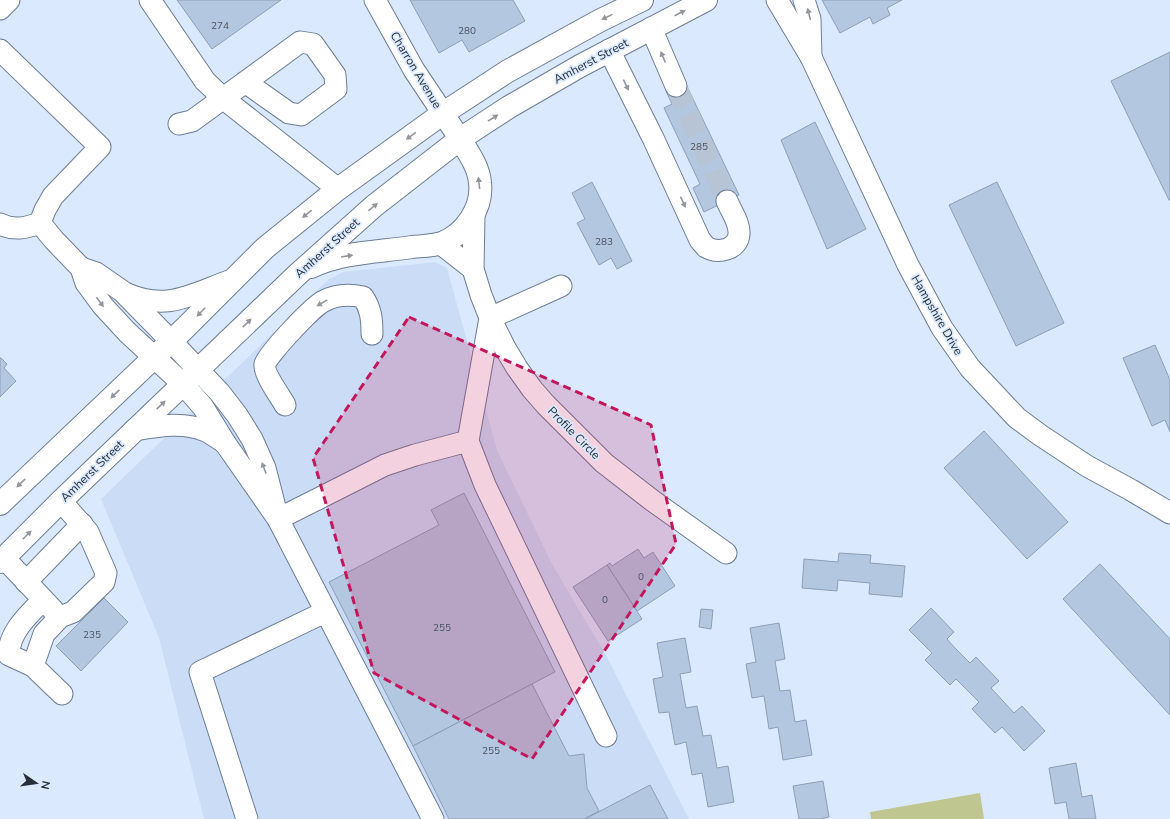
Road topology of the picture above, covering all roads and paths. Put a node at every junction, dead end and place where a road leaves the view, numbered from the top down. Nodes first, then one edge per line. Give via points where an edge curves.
1 (9, 0) edge
2 (150, 0) edge
3 (375, 0) edge
4 (642, 0) edge
5 (706, 0) edge
6 (777, 0) edge
7 (804, 0) edge
8 (0, 9) edge
9 (651, 28) junction
10 (0, 50) edge
11 (609, 50) junction
12 (812, 57) junction
13 (245, 82) dead end
14 (676, 86) tunnel mouth
15 (224, 99) junction
16 (442, 114) junction
17 (180, 124) dead end
18 (460, 139) junction
19 (338, 189) junction
20 (727, 201) tunnel mouth
21 (474, 214) junction
22 (0, 224) edge
23 (40, 224) junction
24 (441, 244) junction
25 (81, 268) junction
26 (473, 269) junction
27 (298, 274) junction
28 (232, 280) junction
29 (561, 286) dead end
30 (122, 291) junction
31 (490, 318) junction
32 (372, 334) dead end
33 (171, 341) junction
34 (154, 357) junction
35 (199, 370) junction
36 (183, 384) junction
37 (285, 405) dead end
38 (134, 430) junction
39 (468, 441) junction
40 (225, 443) junction
41 (61, 501) junction
42 (0, 504) edge
43 (1170, 513) edge
44 (278, 519) junction
45 (82, 524) junction
46 (726, 553) dead end
47 (2, 560) edge
48 (26, 582) junction
49 (43, 600) junction
50 (325, 612) junction
51 (60, 617) junction
52 (33, 666) junction
53 (62, 694) dead end
54 (606, 736) dead end
55 (247, 819) edge
56 (433, 819) edge

1 - 8 street
2 - 15 street via 201,75
3 - 16 street, Charron Avenue
4 -> 16 highway via 508,70
9 -> 5 highway, Amherst Street
6 - 12 street, Hampshire Drive
12 -> 7 street, Hampshire Drive via 810,19
9 - 11 highway, Amherst Street
14 -> 9 street
10 - 23 street via 100,147 53,196
18 -> 11 highway, Amherst Street via 545,85
11 -> 20 street via 700,240 706,247 716,251 724,251 732,246 739,234
12 - 43 street, Hampshire Drive via 908,265 942,328 970,368 1017,418 1040,435 1087,466
13 - 15 street
15 - 17 street via 192,121
15 - 19 street
16 - 18 street, Charron Avenue
16 -> 19 highway
21 -> 18 highway via 480,195 480,183 477,170
27 -> 18 highway, Amherst Street via 374,206
19 -> 28 highway via 265,248
21 - 24 highway via 458,234
21 - 26 street, Profile Circle
22 - 23 street via 8,228 22,229
23 - 25 street
24 - 26 street
27 -> 24 highway via 320,263 341,257
25 - 30 street via 96,272
25 -> 34 street via 86,283 103,306
26 - 31 street, Profile Circle
35 -> 27 highway, Amherst Street
28 - 30 street via 168,302 139,299
28 -> 33 highway
29 - 31 street
30 - 33 street
31 - 39 street
31 - 46 street, Profile Circle via 517,368 532,389 584,444 636,488
32 -> 37 street via 369,306 363,297 350,294 323,301 265,362 265,370
33 - 34 highway
33 - 35 street
34 - 36 street
34 -> 42 highway
35 - 36 highway, Amherst Street
44 -> 35 street via 265,468 252,439 237,415
38 -> 36 highway, Amherst Street
36 - 40 street via 203,407
38 - 40 street via 172,424 206,431
38 - 41 highway, Amherst Street
39 - 44 street via 384,465
39 - 54 street via 485,485
40 - 44 street
41 - 45 street
47 -> 41 highway, Amherst Street
44 - 50 street
45 - 48 street
45 - 51 street via 106,573 104,582 73,612
47 - 48 street
48 - 49 street
49 - 51 street
49 - 52 street via 19,625 9,649 9,655
50 - 55 street via 200,672
50 - 56 street
51 - 52 street via 44,634
52 - 53 street

